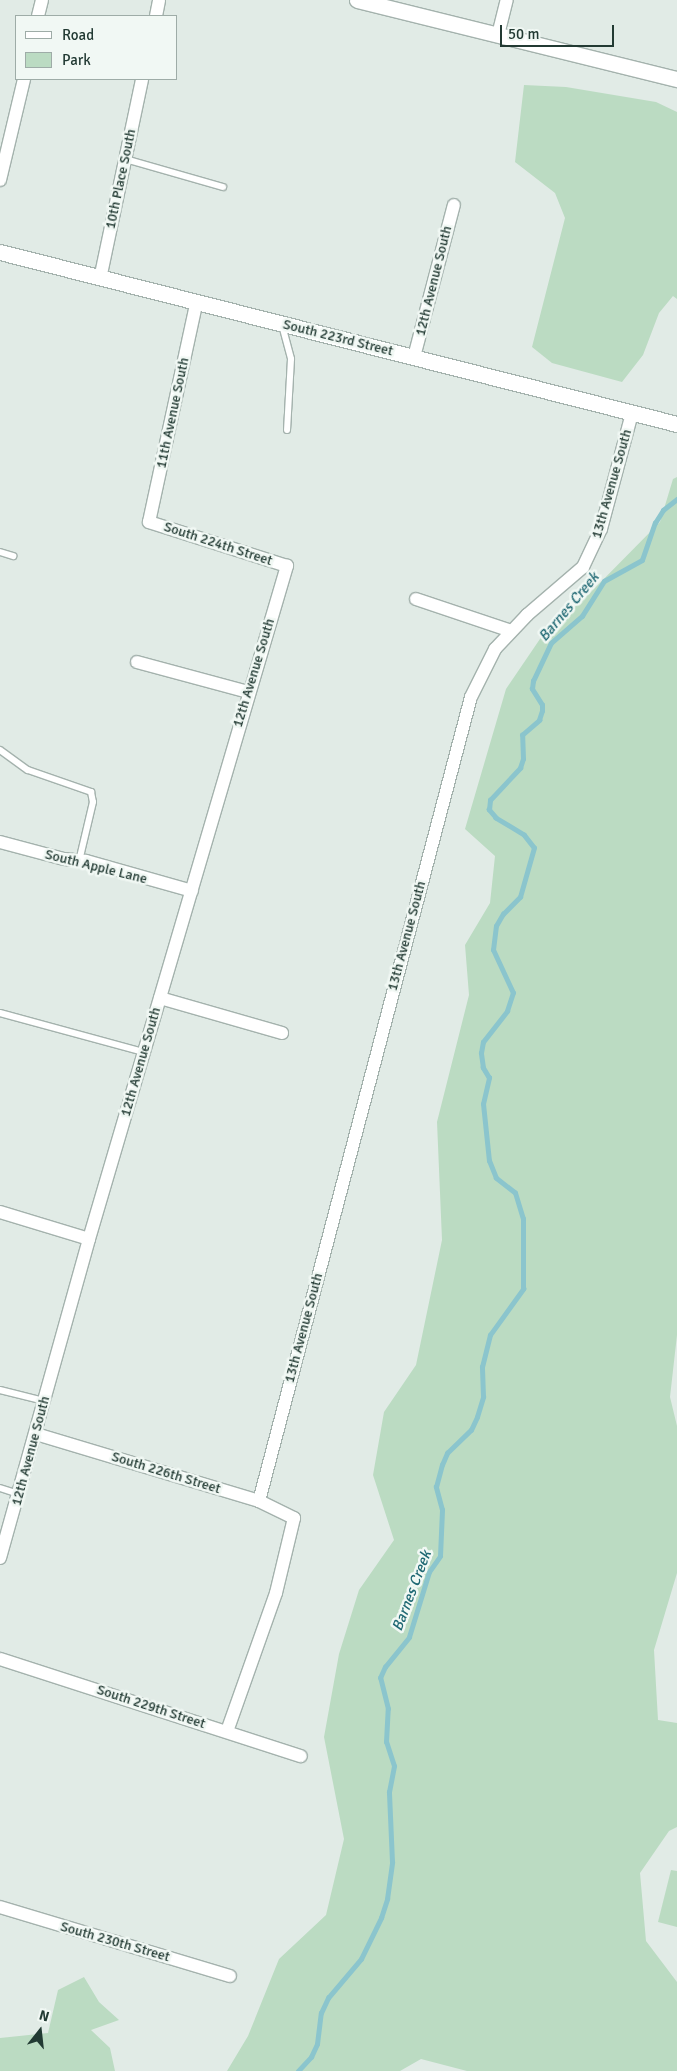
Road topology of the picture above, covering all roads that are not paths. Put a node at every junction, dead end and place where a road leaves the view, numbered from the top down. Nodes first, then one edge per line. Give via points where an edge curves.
1 (42, 0) edge
2 (159, 0) edge
3 (357, 0) edge
4 (507, 0) edge
5 (38, 15) edge
6 (156, 15) edge
7 (498, 35) junction
8 (677, 79) edge
9 (24, 80) edge
10 (142, 80) edge
11 (125, 159) junction
12 (0, 180) edge
13 (223, 187) dead end
14 (454, 205) dead end
15 (0, 252) edge
16 (100, 279) junction
17 (196, 304) junction
18 (282, 325) junction
19 (414, 357) junction
20 (632, 413) junction
21 (677, 424) edge
22 (287, 430) dead end
23 (149, 522) joint
24 (0, 552) edge
25 (13, 556) dead end
26 (287, 566) joint
27 (416, 599) dead end
28 (511, 631) junction
29 (138, 662) dead end
30 (248, 692) junction
31 (0, 750) edge
32 (0, 842) edge
33 (79, 861) junction
34 (192, 891) junction
35 (160, 998) junction
36 (0, 1013) edge
37 (282, 1033) dead end
38 (144, 1052) junction
39 (0, 1212) edge
40 (89, 1239) junction
41 (0, 1390) edge
42 (44, 1402) junction
43 (36, 1434) junction
44 (0, 1488) edge
45 (19, 1494) junction
46 (258, 1501) junction
47 (0, 1558) edge
48 (0, 1659) edge
49 (227, 1731) junction
50 (301, 1756) dead end
51 (0, 1908) edge
52 (230, 1976) dead end

1 - 5 street
2 - 6 street
3 - 7 street
4 - 7 street
7 - 8 street
9 - 12 street
10 - 11 street, 10th Place South
11 - 13 lane
11 - 16 street, 10th Place South
14 - 19 street, 12th Avenue South
15 - 16 street, South 223rd Street
16 - 17 street, South 223rd Street
17 - 18 street, South 223rd Street
17 - 23 street, 11th Avenue South
18 - 19 street, South 223rd Street
18 - 22 lane via 291,359
19 - 20 street, South 223rd Street
20 - 21 street, South 223rd Street
20 - 28 street, 13th Avenue South via 601,529 588,558 570,581
23 - 26 street, South 224th Street
24 - 25 lane
26 - 30 street, 12th Avenue South
27 - 28 street
28 - 46 street, 13th Avenue South via 495,649 470,697
29 - 30 street
30 - 34 street, 12th Avenue South
31 - 33 lane via 28,770 91,792 93,802
32 - 33 street, South Apple Lane
33 - 34 street, South Apple Lane
34 - 35 street, 12th Avenue South
35 - 37 street
35 - 38 street, 12th Avenue South
36 - 38 lane
38 - 40 street, 12th Avenue South
39 - 40 street
40 - 42 street, 12th Avenue South
41 - 42 lane
42 - 43 street, 12th Avenue South
43 - 45 street, 12th Avenue South
43 - 46 street, South 226th Street
44 - 45 lane
45 - 47 street, 12th Avenue South
46 - 49 street, South 226th Street via 294,1518 276,1593
48 - 49 street, South 229th Street
49 - 50 street, South 229th Street
51 - 52 street, South 230th Street

